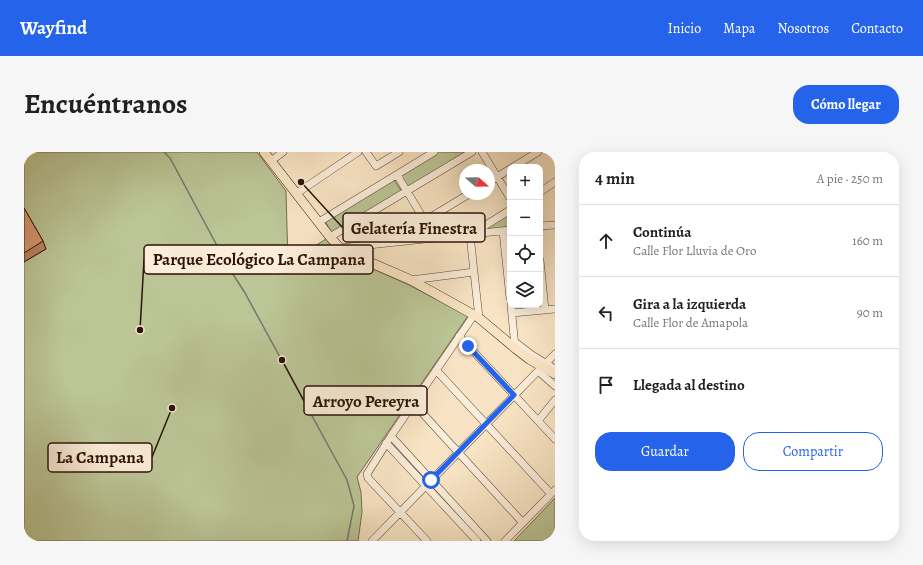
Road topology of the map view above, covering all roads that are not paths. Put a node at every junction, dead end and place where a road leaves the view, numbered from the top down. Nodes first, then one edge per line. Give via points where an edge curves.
1 (264, 152) edge
2 (283, 152) edge
3 (358, 152) edge
4 (366, 152) edge
5 (399, 152) edge
6 (434, 152) edge
7 (472, 152) edge
8 (482, 152) edge
9 (538, 152) edge
10 (271, 161) junction
11 (518, 164) edge
12 (507, 171) edge
13 (397, 175) junction
14 (497, 177) junction
15 (555, 182) edge
16 (543, 190) edge
17 (406, 191) junction
18 (296, 193) junction
19 (507, 193) edge
20 (459, 200) edge
21 (507, 212) edge
22 (425, 221) junction
23 (319, 222) junction
24 (554, 224) edge
25 (543, 226) edge
26 (506, 230) edge
27 (470, 235) junction
28 (330, 237) junction
29 (389, 242) junction
30 (340, 248) junction
31 (474, 272) junction
32 (508, 272) edge
33 (541, 272) edge
34 (411, 280) junction
35 (511, 308) edge
36 (555, 309) edge
37 (545, 310) junction
38 (512, 313) junction
39 (477, 316) junction
40 (459, 336) junction
41 (515, 346) junction
42 (555, 354) edge
43 (542, 367) junction
44 (555, 369) edge
45 (436, 370) junction
46 (555, 374) edge
47 (555, 386) edge
48 (514, 395) junction
49 (555, 400) edge
50 (414, 404) junction
51 (538, 421) junction
52 (486, 424) junction
53 (391, 436) junction
54 (555, 439) edge
55 (386, 443) junction
56 (458, 452) junction
57 (431, 480) junction
58 (426, 486) junction
59 (553, 492) edge
60 (400, 512) junction
61 (523, 523) junction
62 (372, 541) edge
63 (427, 541) edge
64 (477, 541) edge
65 (487, 541) edge
66 (505, 541) edge

1 - 10 main road
2 - 10 street
3 - 18 street
4 - 5 street via 376,166
6 - 13 street
7 - 17 street
8 - 14 street
9 - 11 street
10 - 18 main road
12 - 14 street
13 - 17 street
13 - 23 street
14 - 19 street
15 - 16 street
17 - 22 street
17 - 28 street
18 - 23 main road
20 - 22 street
21 - 27 street
22 - 29 street
23 - 28 main road
24 - 25 street
26 - 27 street
26 - 32 street
27 - 29 street
27 - 31 street
28 - 30 main road
29 - 30 street
30 - 34 main road
31 - 34 street
31 - 39 street
33 - 37 street
34 - 39 main road
35 - 38 street
36 - 37 street
37 - 38 street
38 - 41 street
39 - 40 street
39 - 41 main road
40 - 45 street
40 - 48 street
41 - 43 main road
42 - 43 street
43 - 44 street
43 - 46 main road
43 - 47 street
43 - 48 street
45 - 50 street
45 - 52 street
48 - 51 street
48 - 52 street
49 - 51 street
50 - 53 street
50 - 56 street
51 - 54 street
52 - 56 street
52 - 59 street
53 - 55 street
53 - 57 street
55 - 58 street
55 - 60 street via 367,474
56 - 57 street
56 - 61 street
57 - 58 street
57 - 65 street
58 - 60 street
58 - 64 street
59 - 61 street
60 - 62 street
60 - 63 street
61 - 66 street

